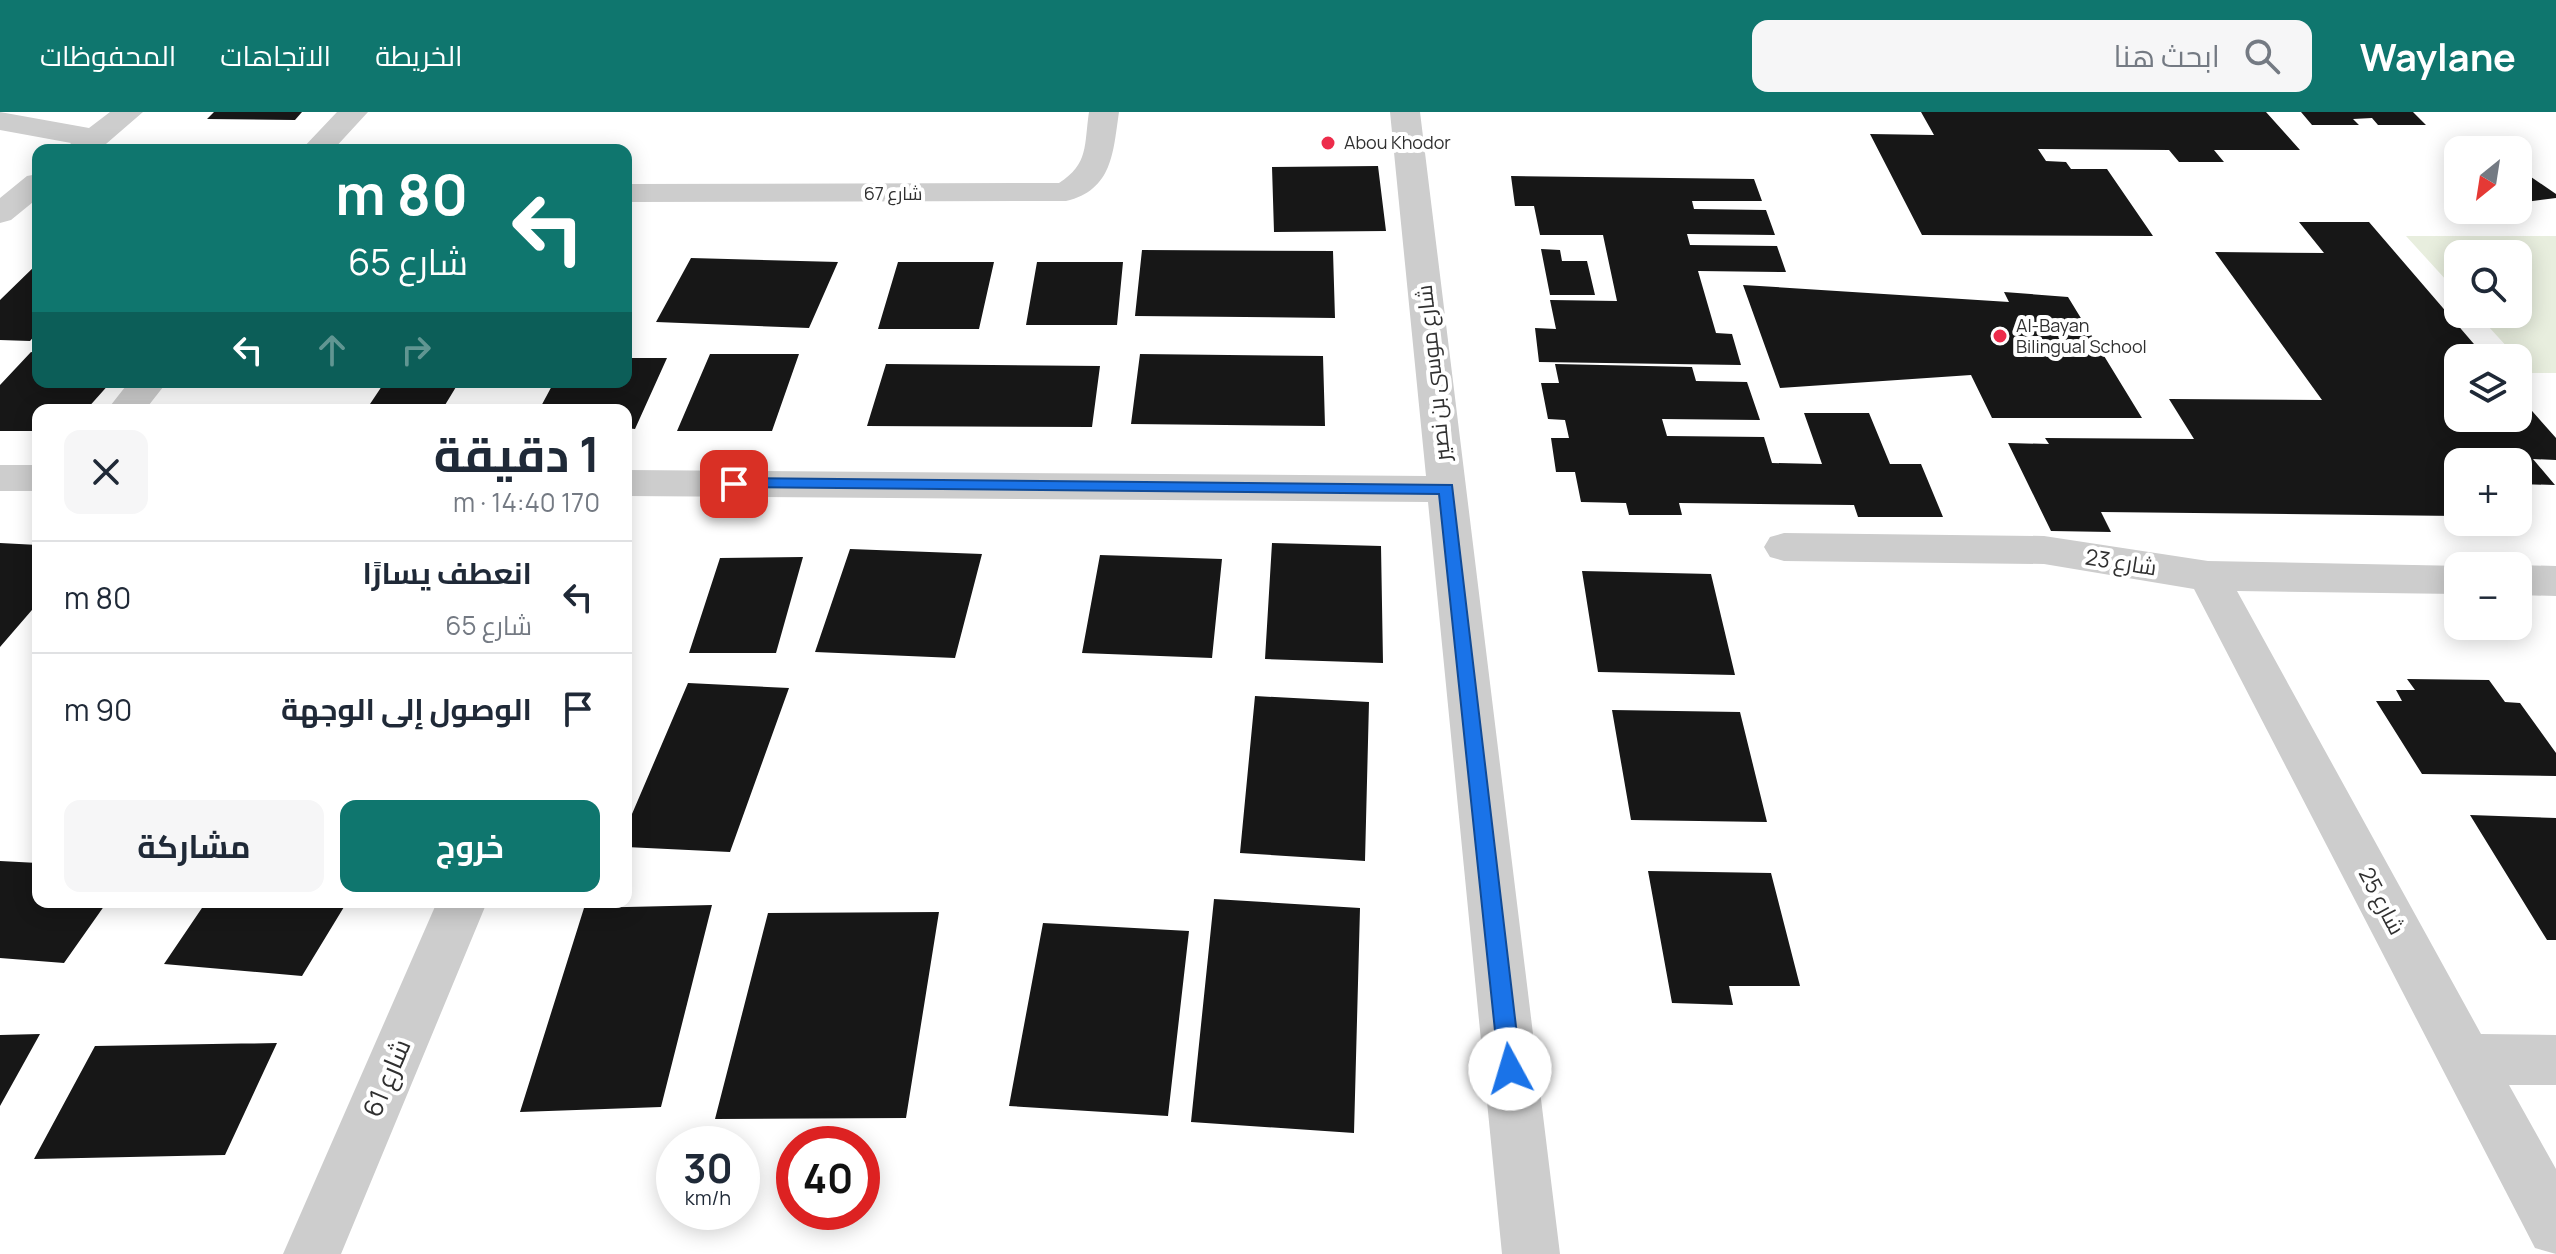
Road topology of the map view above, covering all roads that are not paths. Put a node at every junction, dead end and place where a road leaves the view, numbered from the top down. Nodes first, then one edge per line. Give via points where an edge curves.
1 (128, 112) edge
2 (353, 112) edge
3 (1104, 112) edge
4 (1405, 112) edge
5 (0, 121) edge
6 (88, 144) edge
7 (322, 144) edge
8 (32, 188) edge
9 (632, 193) edge
10 (0, 213) edge
11 (144, 388) edge
12 (130, 404) edge
13 (0, 478) edge
14 (32, 478) edge
15 (1446, 489) junction
16 (632, 494) edge
17 (1784, 547) dead end
18 (2208, 576) junction
19 (2444, 579) edge
20 (2532, 580) edge
21 (2556, 581) edge
22 (459, 908) edge
23 (2465, 1059) junction
24 (2556, 1060) edge
25 (2556, 1227) edge
26 (312, 1254) edge
27 (1531, 1254) edge

1 - 6 street
2 - 7 street
3 - 9 street, شارع 67 via 1096,164 1086,179 1066,192
4 - 15 street, شارع موسى بن نصير
5 - 6 street
8 - 10 street
11 - 12 street
13 - 14 street
15 - 16 street
15 - 27 street, شارع موسى بن نصير
17 - 18 street, شارع 23 via 2044,550
18 - 19 street, شارع 23
18 - 23 street, شارع 25
20 - 21 street
22 - 26 street, شارع 61
23 - 24 street
23 - 25 street, شارع 25

